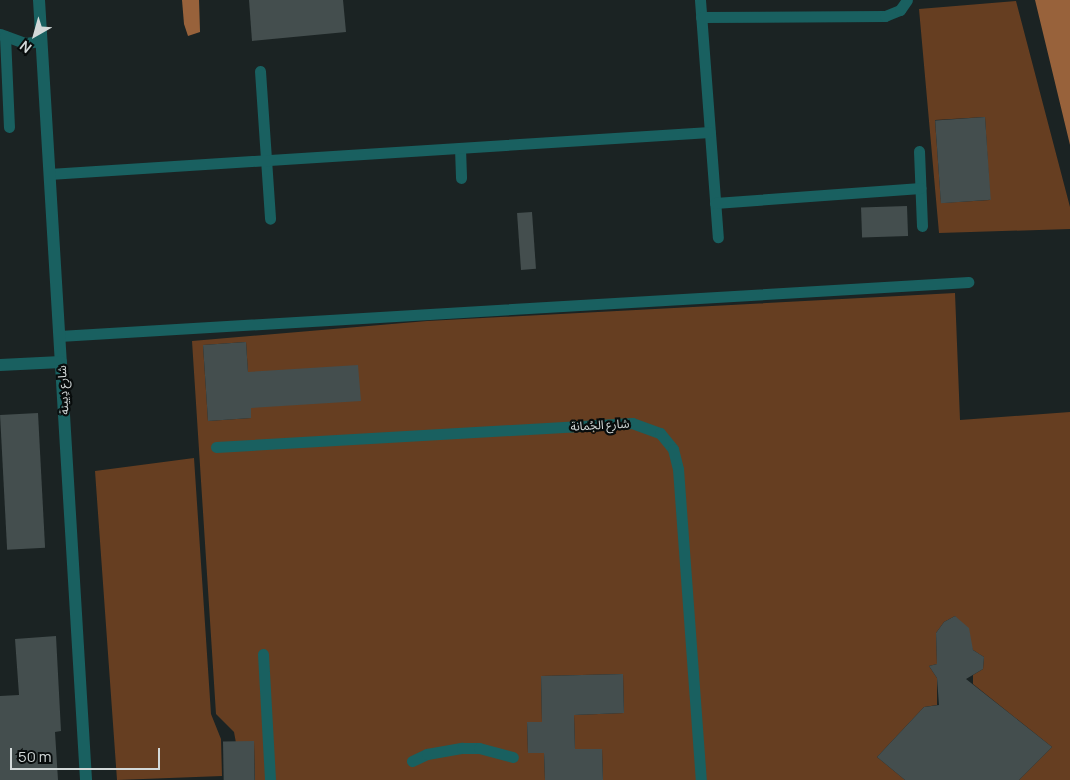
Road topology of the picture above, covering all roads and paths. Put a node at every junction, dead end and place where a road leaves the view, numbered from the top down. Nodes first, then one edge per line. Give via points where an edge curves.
1 (700, 0) edge
2 (907, 0) edge
3 (41, 1) edge
4 (701, 17) junction
5 (2, 35) edge
6 (42, 41) junction
7 (260, 71) dead end
8 (9, 127) dead end
9 (710, 132) junction
10 (460, 148) junction
11 (919, 150) dead end
12 (266, 160) junction
13 (50, 174) junction
14 (461, 178) dead end
15 (920, 188) junction
16 (715, 203) junction
17 (270, 219) dead end
18 (922, 226) dead end
19 (718, 237) dead end
20 (968, 282) dead end
21 (59, 336) junction
22 (61, 362) junction
23 (0, 365) edge
24 (216, 447) dead end
25 (262, 654) dead end
26 (513, 757) dead end
27 (412, 761) dead end
28 (86, 780) edge
29 (270, 780) edge
30 (701, 780) edge

1 - 4 lane
2 - 4 lane via 900,10 885,16
3 - 6 street, شارع دِيينة
4 - 9 lane
5 - 6 lane via 25,43
5 - 8 lane
6 - 13 street, شارع دِيينة
7 - 12 lane
9 - 10 lane
9 - 16 lane
10 - 12 lane
10 - 14 lane
11 - 15 lane
12 - 13 lane
12 - 17 lane
13 - 21 street, شارع دِيينة
15 - 16 lane
15 - 18 lane
16 - 19 lane
20 - 21 lane
21 - 22 street, شارع دِيينة
22 - 23 street
22 - 28 street, شارع دِيينة
24 - 30 lane, شارع الجُمانة via 632,423 660,433 673,449 678,469
25 - 29 lane
26 - 27 lane via 479,748 462,748 436,752

